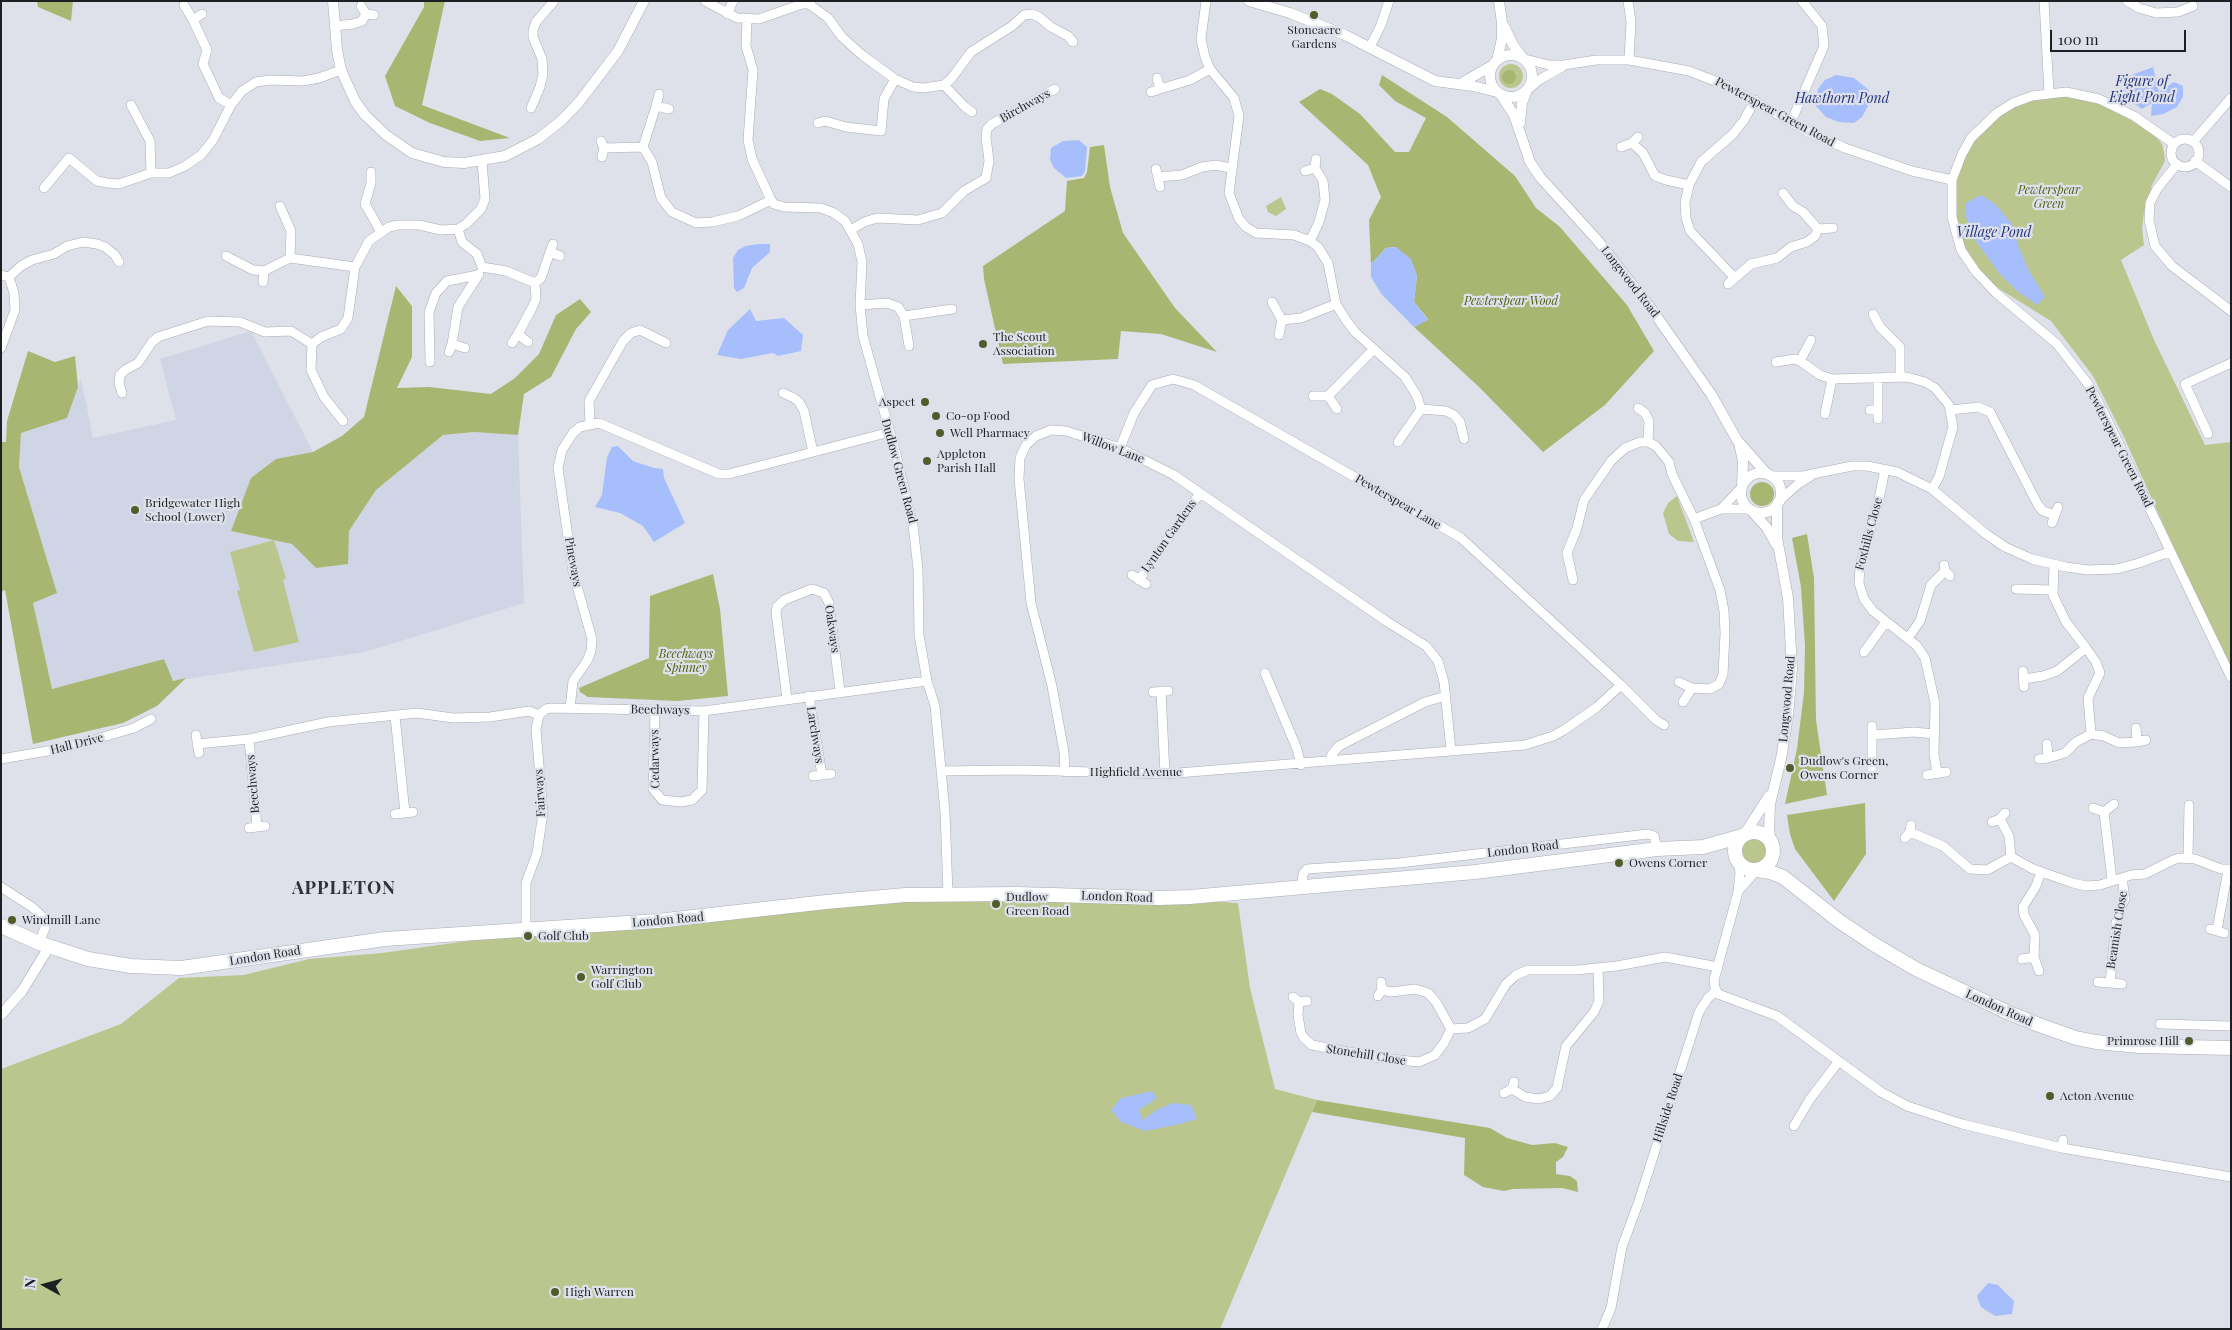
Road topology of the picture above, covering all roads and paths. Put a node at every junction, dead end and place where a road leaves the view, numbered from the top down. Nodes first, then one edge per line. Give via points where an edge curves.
1 (333, 1) edge
2 (554, 1) edge
3 (644, 1) edge
4 (705, 1) edge
5 (733, 1) edge
6 (1206, 1) edge
7 (1249, 1) edge
8 (1389, 1) edge
9 (1499, 1) edge
10 (1628, 1) edge
11 (1802, 1) edge
12 (2044, 1) edge
13 (2127, 1) edge
14 (810, 3) edge
15 (184, 5) dead end
16 (2195, 5) edge
17 (367, 12) dead end
18 (202, 14) dead end
19 (727, 14) junction
20 (747, 19) junction
21 (193, 20) junction
22 (1502, 23) junction
23 (334, 26) junction
24 (1073, 42) dead end
25 (1370, 47) junction
26 (1524, 59) junction
27 (1629, 60) junction
28 (1495, 63) junction
29 (1564, 65) junction
30 (342, 70) junction
31 (1210, 70) junction
32 (1157, 78) dead end
33 (895, 79) junction
34 (944, 85) junction
35 (1460, 85) junction
36 (1055, 89) dead end
37 (1160, 89) junction
38 (1527, 91) junction
39 (1150, 92) dead end
40 (2049, 92) junction
41 (659, 94) dead end
42 (1499, 94) junction
43 (2231, 98) edge
44 (1754, 100) junction
45 (131, 105) dead end
46 (231, 105) junction
47 (656, 106) junction
48 (531, 108) dead end
49 (669, 109) dead end
50 (972, 112) dead end
51 (1791, 122) junction
52 (818, 123) dead end
53 (1520, 129) junction
54 (2193, 142) junction
55 (2174, 144) junction
56 (643, 147) junction
57 (1621, 147) dead end
58 (602, 149) dead end
59 (482, 161) junction
60 (2196, 161) junction
61 (2177, 164) junction
62 (1230, 168) junction
63 (371, 172) dead end
64 (1305, 172) dead end
65 (151, 173) junction
66 (1952, 180) junction
67 (1689, 185) junction
68 (1160, 187) dead end
69 (2231, 187) edge
70 (44, 188) dead end
71 (1783, 192) dead end
72 (771, 200) junction
73 (279, 205) dead end
74 (1833, 228) dead end
75 (458, 229) junction
76 (1818, 229) junction
77 (851, 230) junction
78 (381, 232) junction
79 (1310, 241) junction
80 (226, 256) dead end
81 (560, 256) dead end
82 (290, 258) junction
83 (120, 262) dead end
84 (355, 267) junction
85 (264, 271) junction
86 (480, 271) junction
87 (5, 276) edge
88 (263, 282) dead end
89 (535, 282) junction
90 (1272, 302) dead end
91 (1336, 304) junction
92 (860, 306) junction
93 (952, 309) dead end
94 (2231, 311) edge
95 (1873, 314) dead end
96 (904, 316) junction
97 (1282, 320) junction
98 (518, 334) junction
99 (1279, 335) dead end
100 (1812, 340) dead end
101 (528, 342) dead end
102 (666, 342) dead end
103 (512, 343) dead end
104 (312, 344) junction
105 (909, 346) dead end
106 (1, 348) edge
107 (465, 348) dead end
108 (1374, 349) junction
109 (1800, 361) junction
110 (430, 362) dead end
111 (1776, 362) dead end
112 (2231, 363) edge
113 (1900, 377) junction
114 (1878, 378) junction
115 (1832, 379) junction
116 (122, 393) dead end
117 (783, 393) dead end
118 (1313, 396) dead end
119 (1328, 396) junction
120 (1421, 408) junction
121 (1638, 408) dead end
122 (1337, 409) dead end
123 (1951, 410) junction
124 (1875, 413) dead end
125 (1825, 414) dead end
126 (343, 421) dead end
127 (590, 423) junction
128 (890, 432) junction
129 (2208, 434) dead end
130 (1464, 440) dead end
131 (1738, 440) junction
132 (1398, 442) dead end
133 (1648, 442) junction
134 (1120, 448) junction
135 (813, 452) junction
136 (1885, 469) junction
137 (1814, 474) junction
138 (1769, 475) junction
139 (1742, 487) junction
140 (1932, 489) junction
141 (1200, 493) junction
142 (1778, 503) junction
143 (1720, 509) junction
144 (1750, 510) junction
145 (2055, 515) dead end
146 (1694, 519) junction
147 (1779, 550) junction
148 (2169, 552) junction
149 (2054, 565) junction
150 (1946, 571) dead end
151 (1139, 580) dead end
152 (1573, 580) dead end
153 (2016, 589) dead end
154 (2052, 590) junction
155 (1886, 622) junction
156 (1908, 638) junction
157 (2086, 648) junction
158 (1864, 652) dead end
159 (1265, 673) dead end
160 (2231, 677) edge
161 (2024, 679) dead end
162 (927, 681) junction
163 (1678, 682) dead end
164 (1621, 685) junction
165 (1692, 688) junction
166 (840, 691) junction
167 (1161, 691) dead end
168 (809, 696) junction
169 (1446, 696) junction
170 (787, 699) junction
171 (1684, 702) dead end
172 (570, 709) junction
173 (655, 710) junction
174 (704, 711) junction
175 (539, 715) junction
176 (395, 716) junction
177 (151, 719) dead end
178 (1664, 725) dead end
179 (2136, 728) dead end
180 (1934, 734) junction
181 (2091, 734) junction
182 (249, 739) junction
183 (2047, 744) dead end
184 (1451, 750) junction
185 (199, 754) dead end
186 (1, 759) edge
187 (1330, 761) junction
188 (1301, 764) junction
189 (941, 771) junction
190 (1872, 771) dead end
191 (1065, 772) junction
192 (1937, 773) dead end
193 (1165, 774) junction
194 (822, 775) dead end
195 (1773, 788) junction
196 (2114, 804) dead end
197 (2189, 805) dead end
198 (2093, 808) dead end
199 (2104, 812) junction
200 (404, 813) dead end
201 (1999, 818) dead end
202 (257, 827) dead end
203 (1909, 832) dead end
204 (1743, 836) junction
205 (1772, 844) junction
206 (1703, 847) junction
207 (2011, 857) junction
208 (2188, 858) junction
209 (1738, 861) junction
210 (1757, 870) junction
211 (2230, 870) edge
212 (2041, 872) junction
213 (2122, 878) junction
214 (2112, 880) junction
215 (1796, 886) junction
216 (1, 887) edge
217 (1738, 892) junction
218 (948, 894) junction
219 (1, 926) edge
220 (526, 929) junction
221 (2217, 931) dead end
222 (44, 945) junction
223 (2034, 957) junction
224 (2022, 959) dead end
225 (1718, 967) junction
226 (1598, 968) junction
227 (2039, 971) dead end
228 (2098, 982) dead end
229 (2110, 983) junction
230 (2122, 984) dead end
231 (1380, 989) dead end
232 (1716, 991) junction
233 (1300, 1000) dead end
234 (1, 1015) edge
235 (2160, 1024) dead end
236 (2231, 1026) edge
237 (1451, 1028) junction
238 (2231, 1048) edge
239 (1839, 1061) junction
240 (1510, 1088) dead end
241 (1794, 1126) dead end
242 (2230, 1182) edge
243 (1602, 1329) edge

1 - 23 street
2 - 48 street via 532,30 542,59 543,74
3 - 59 street via 633,27 605,71 561,122 520,149
4 - 19 street
5 - 19 street
6 - 31 street via 1201,39
7 - 25 street via 1318,23
8 - 25 street
9 - 22 street
10 - 27 street via 1631,22
11 - 51 street via 1822,26 1824,46
12 - 40 street
13 - 16 street via 2156,13 2178,12
14 - 20 street via 758,19
14 - 33 street via 862,55
15 - 21 street
17 - 23 street via 362,21
18 - 21 street
19 - 20 street
20 - 72 street via 746,46 753,70 749,145 752,160
21 - 46 street via 207,50 203,64 220,98
22 - 26 street
22 - 28 street via 1501,44
23 - 30 street
24 - 34 street via 1039,17 1024,15 971,52
25 - 35 street via 1421,76
26 - 28 street via 1507,55
26 - 29 street, Pewterspear Green Road via 1549,66
26 - 38 street via 1532,70 1533,78
27 - 29 street, Pewterspear Green Road via 1596,60
27 - 44 street, Pewterspear Green Road via 1689,71
28 - 35 street
28 - 42 street via 1490,76
29 - 38 street, Pewterspear Green Road
30 - 46 street via 303,81 256,82 242,91
30 - 59 street via 355,101 365,115 412,153 444,162
31 - 37 street
31 - 62 street via 1234,98 1239,116
32 - 37 street
33 - 34 street via 918,88
33 - 52 street via 884,99 884,132 825,121
34 - 50 street
35 - 42 street
36 - 77 street, Birchways via 987,129 990,180 964,191 942,213 930,218 877,218
37 - 39 street
38 - 42 street via 1514,98
38 - 53 street, Longwood Road via 1520,115
40 - 55 street, Pewterspear Green Road via 2076,93 2104,100
40 - 66 street, Pewterspear Green Road via 2014,103 1990,118 1967,146
41 - 47 street
42 - 53 street, Longwood Road via 1511,109
43 - 54 street
44 - 51 street, Pewterspear Green Road
44 - 67 street via 1733,134 1701,162
45 - 65 street via 150,141
46 - 65 street via 213,140 200,156 169,173
47 - 49 street
47 - 56 street
51 - 66 street, Pewterspear Green Road via 1828,141 1880,161
53 - 131 street, Longwood Road via 1530,162 1540,177 1598,241 1650,307 1711,394
54 - 55 street via 2185,139
54 - 60 street via 2198,150
55 - 61 street via 2171,152
56 - 58 street
56 - 72 street via 652,162 661,198 672,212 688,221 704,223 728,219
57 - 67 street via 1635,140 1655,176
59 - 75 street via 485,199 474,218
60 - 61 street via 2188,166
60 - 69 street
61 - 94 street via 2157,189 2150,204 2149,220 2156,246 2172,266
62 - 68 street via 1216,165 1182,175 1157,173
62 - 79 street via 1228,192 1239,219 1246,227 1256,233 1294,235
63 - 78 street via 366,204
64 - 79 street via 1315,164 1323,181 1325,200
65 - 70 street via 119,184 107,184 98,181 69,158
66 - 148 street, Pewterspear Green Road via 1953,227 1968,261 1996,293 2057,344 2088,384
67 - 76 street via 1685,210 1690,231 1731,280 1752,264 1777,258 1791,247 1812,239
71 - 76 street
72 - 77 street, Dudlow Green Road via 784,207 821,208 845,221
73 - 82 street via 291,231
74 - 76 street
75 - 78 street via 441,230 409,224 389,227
75 - 86 street via 462,242 481,260
77 - 92 street, Dudlow Green Road via 862,262
78 - 84 street via 369,241
79 - 91 street via 1328,263
80 - 85 street via 253,270
81 - 89 street via 551,248 541,278
82 - 84 street
82 - 85 street
83 - 87 street via 105,247 83,242 32,260
84 - 104 street via 346,324
85 - 88 street
86 - 89 street via 506,271
86 - 107 street via 458,307 450,348
86 - 110 street via 447,281 436,292 429,312
87 - 106 street via 14,293 15,310
89 - 98 street via 536,299
90 - 97 street
91 - 97 street via 1301,318
91 - 108 street via 1355,332
92 - 96 street via 887,303 898,307
92 - 128 street, Dudlow Green Road via 868,360
93 - 96 street
95 - 113 street via 1880,327 1900,347
96 - 105 street
97 - 99 street
98 - 101 street
98 - 103 street
100 - 109 street
102 - 127 street via 640,330 630,333 589,401
104 - 116 street via 291,331 264,332 240,322 208,321 158,337 152,342 138,363 124,370 114,382
104 - 126 street via 311,370 324,397
108 - 119 street
108 - 120 street via 1412,386
109 - 111 street
109 - 115 street
112 - 129 street via 2185,384
113 - 114 street
113 - 123 street via 1920,380 1935,388
114 - 115 street
114 - 124 street
115 - 125 street
117 - 135 street via 800,402
118 - 119 street
119 - 122 street
120 - 130 street via 1446,410 1454,415 1460,422
120 - 132 street
121 - 133 street via 1649,421
123 - 140 street via 1952,437
123 - 145 street via 1978,407 1990,412 2040,508
127 - 135 street via 610,426 720,474
127 - 172 street, Pineways via 573,433 559,458 558,468 573,572 592,639 587,661 574,681
128 - 135 street
128 - 162 street, Dudlow Green Road via 913,525 918,569 919,636
131 - 138 street, Longwood Road
131 - 139 street, Longwood Road via 1743,461
133 - 146 street via 1656,446 1669,462
133 - 152 street via 1625,448 1588,491 1567,553 1566,573
134 - 141 street, Willow Lane via 1174,475
134 - 164 street, Pewterspear Lane via 1134,413 1152,386 1173,379 1194,385 1461,538
134 - 191 street, Willow Lane via 1066,431 1051,430 1030,440 1020,458 1019,479 1031,603 1052,686
136 - 137 street via 1852,466
136 - 140 street
136 - 155 street, Foxhills Close via 1858,575 1864,599
137 - 138 street
137 - 142 street
138 - 139 street via 1752,475
138 - 142 street via 1779,485
139 - 143 street
139 - 144 street via 1742,500
140 - 149 street via 2004,547
141 - 151 street, Lynton Gardens
141 - 169 street, Willow Lane via 1431,650 1441,668
142 - 144 street via 1762,513
142 - 147 street, Longwood Road
143 - 144 street
143 - 146 street
144 - 147 street, Longwood Road via 1767,528
146 - 165 street via 1720,590 1725,633 1722,680 1710,689
147 - 195 street, Longwood Road via 1788,598 1792,669 1787,724
148 - 149 street via 2108,570
148 - 160 street, Pewterspear Green Road
149 - 154 street
150 - 156 street via 1931,584 1920,621
153 - 154 street
154 - 157 street via 2066,622
155 - 156 street, Foxhills Close
155 - 158 street
156 - 180 street, Foxhills Close via 1922,651 1927,665 1935,710
157 - 161 street via 2057,671
157 - 181 street via 2100,673 2088,698
159 - 188 street
162 - 166 street, Beechways
162 - 189 street, Dudlow Green Road via 935,706
163 - 165 street
164 - 178 street, Pewterspear Lane
164 - 184 street, Highfield Avenue via 1597,707 1553,736 1525,745
165 - 171 street
166 - 168 street, Beechways
166 - 170 street, Oakways via 829,603 824,593 812,589 784,600 777,607
167 - 193 street
168 - 170 street, Beechways
168 - 194 street, Larchways
169 - 184 street
169 - 187 street via 1425,702 1339,746
170 - 174 street, Beechways
172 - 173 street, Beechways
172 - 175 street, Beechways via 546,709
173 - 174 street, Beechways
173 - 174 street, Cedarways via 653,789 662,800 681,802 692,800 702,790
175 - 176 street, Beechways via 529,711 490,717 453,718 417,713
175 - 220 street, Fairways via 536,729 543,813 536,853 526,883
176 - 182 street, Beechways via 320,724
176 - 200 street
177 - 186 street, Hall Drive via 134,728 65,748
179 - 181 street via 2141,741 2119,743
180 - 190 street via 1872,730
180 - 192 street, Foxhills Close
181 - 183 street via 2065,753 2044,758
182 - 185 street via 197,739
182 - 202 street, Beechways
184 - 187 street, Highfield Avenue
187 - 188 street, Highfield Avenue
188 - 193 street, Highfield Avenue
189 - 191 street, Highfield Avenue
189 - 218 street, Dudlow Green Road
191 - 193 street, Highfield Avenue
195 - 204 street, Longwood Road
195 - 205 street, Longwood Road via 1769,830
196 - 199 street
197 - 208 street
198 - 199 street
199 - 214 street, Beamish Close
201 - 207 street via 2009,836
203 - 207 street via 1943,846 1965,866 1975,870 1993,868
204 - 205 highway via 1759,833
204 - 206 highway, London Road
204 - 209 highway via 1735,849
205 - 210 highway via 1773,856
205 - 215 highway, London Road
206 - 209 highway, London Road
206 - 218 highway, London Road via 1657,849 1475,872 1159,898
207 - 212 street, Beamish Close
208 - 211 street
208 - 213 street, Beamish Close via 2172,860 2146,874
209 - 210 highway via 1745,869
209 - 217 street
210 - 215 highway, London Road via 1777,874
210 - 217 street
211 - 221 street
212 - 214 street, Beamish Close via 2086,886
212 - 223 street via 2023,907 2035,935
213 - 214 street, Beamish Close
213 - 229 street, Beamish Close via 2125,898 2116,923
215 - 238 highway, London Road via 1839,921 1899,959 1965,993 2039,1025 2076,1038 2103,1042
216 - 222 street via 44,918
217 - 225 street
218 - 220 highway, London Road via 846,900 657,921
219 - 222 highway, London Road
220 - 222 highway, London Road via 377,940 181,968 88,959
222 - 234 street via 22,991
223 - 224 street
223 - 227 street
225 - 226 street via 1670,957
225 - 232 street via 1714,980
226 - 237 street via 1535,968 1522,972 1506,984 1480,1023 1468,1028
226 - 240 street via 1599,1002 1566,1046 1557,1088 1550,1096 1539,1099 1525,1097
228 - 229 street, Beamish Close
229 - 230 street, Beamish Close
231 - 237 street via 1424,991 1436,1002
232 - 239 street via 1777,1016
232 - 243 street, Hillside Road via 1699,1012 1622,1247 1611,1308
233 - 237 street, Stonehill Close via 1300,1026 1304,1038 1316,1047 1404,1062 1424,1061 1440,1049
235 - 236 street
239 - 241 street
239 - 242 street via 1881,1092 1907,1106 1962,1124

